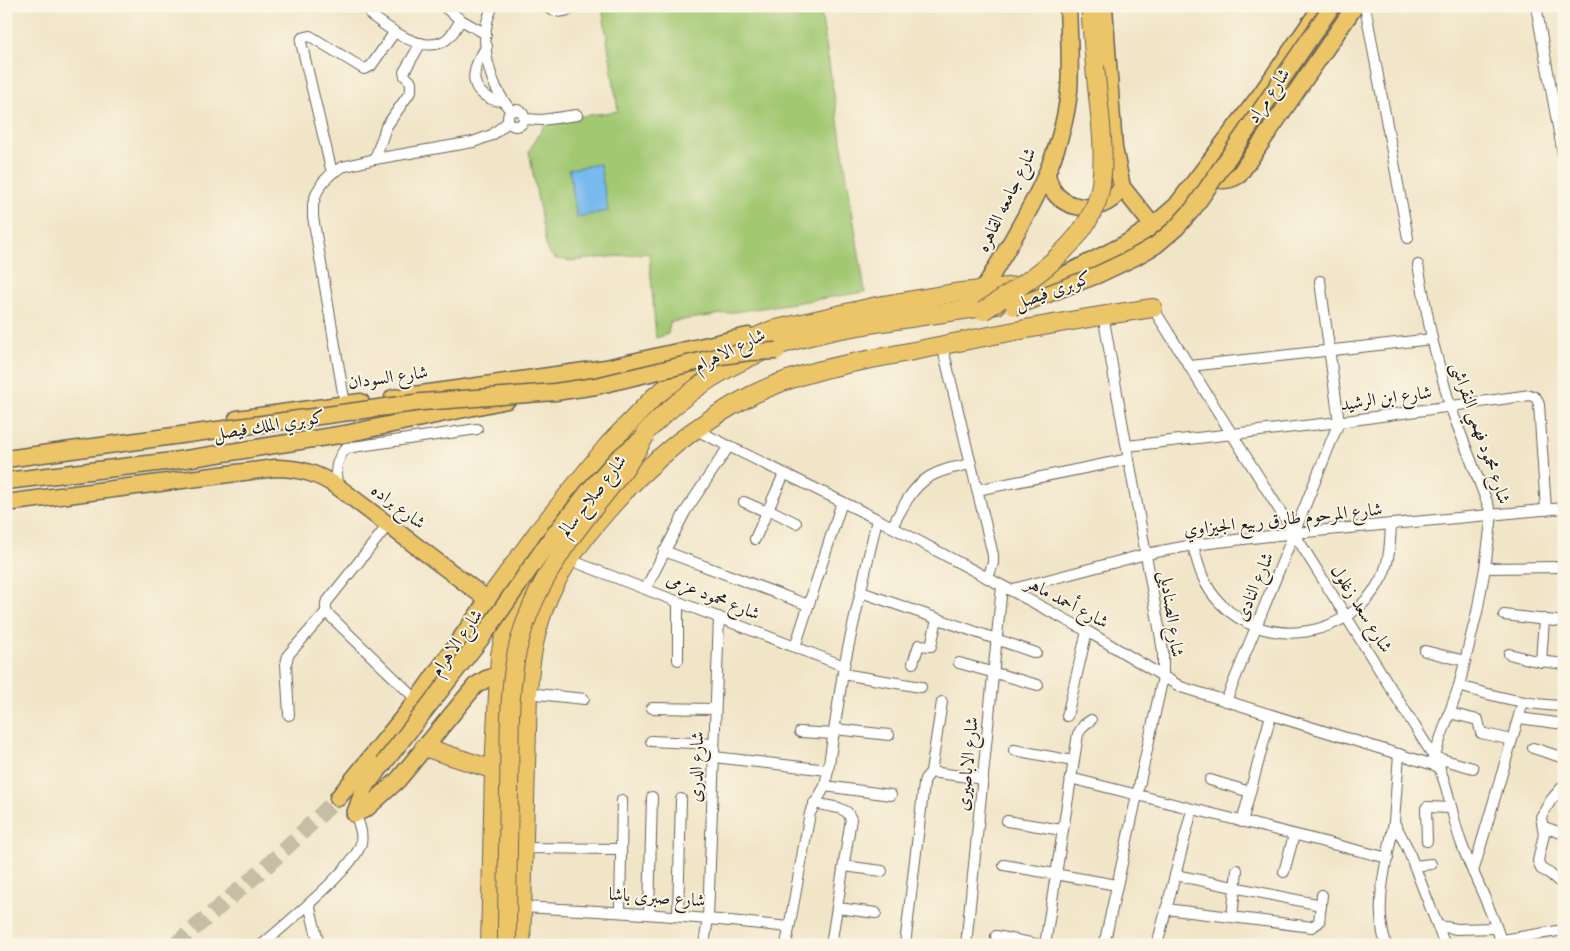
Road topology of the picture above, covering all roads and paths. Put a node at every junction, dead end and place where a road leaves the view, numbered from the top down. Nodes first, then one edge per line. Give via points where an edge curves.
1 (443, 6) edge
2 (493, 6) edge
3 (545, 6) edge
4 (576, 6) edge
5 (1068, 6) edge
6 (1090, 6) edge
7 (1104, 6) edge
8 (1322, 6) edge
9 (1332, 6) edge
10 (1355, 6) edge
11 (1365, 6) edge
12 (1536, 6) edge
13 (370, 15) dead end
14 (461, 20) junction
15 (394, 33) junction
16 (486, 34) junction
17 (421, 43) junction
18 (486, 46) junction
19 (502, 101) junction
20 (511, 111) junction
21 (576, 115) dead end
22 (524, 120) junction
23 (508, 122) junction
24 (375, 159) junction
25 (1564, 160) edge
26 (1204, 171) junction
27 (332, 173) junction
28 (1047, 174) junction
29 (1122, 188) junction
30 (1153, 226) junction
31 (1408, 238) dead end
32 (1418, 265) dead end
33 (1320, 281) dead end
34 (1051, 282) junction
35 (983, 290) junction
36 (1011, 305) junction
37 (1154, 308) joint
38 (983, 311) junction
39 (1103, 315) junction
40 (772, 330) junction
41 (1432, 339) junction
42 (942, 345) junction
43 (735, 347) junction
44 (1330, 350) junction
45 (777, 351) junction
46 (1190, 366) junction
47 (606, 368) junction
48 (712, 377) junction
49 (345, 404) junction
50 (1450, 406) junction
51 (1339, 422) junction
52 (477, 429) dead end
53 (694, 429) junction
54 (1232, 434) junction
55 (645, 436) junction
56 (729, 446) junction
57 (1127, 446) junction
58 (6, 452) edge
59 (622, 458) junction
60 (6, 459) edge
61 (1129, 459) junction
62 (594, 461) junction
63 (971, 464) junction
64 (784, 474) junction
65 (6, 481) edge
66 (338, 487) junction
67 (977, 490) junction
68 (744, 502) dead end
69 (842, 502) junction
70 (6, 503) edge
71 (1564, 508) edge
72 (1546, 510) junction
73 (767, 511) junction
74 (1492, 515) junction
75 (877, 519) junction
76 (796, 523) dead end
77 (388, 524) junction
78 (1390, 524) junction
79 (892, 527) junction
80 (1295, 533) junction
81 (755, 538) dead end
82 (1193, 545) junction
83 (664, 552) junction
84 (1146, 554) junction
85 (570, 560) junction
86 (1564, 567) edge
87 (1485, 568) junction
88 (988, 578) junction
89 (646, 588) junction
90 (1006, 588) junction
91 (861, 592) junction
92 (488, 600) junction
93 (678, 601) junction
94 (808, 605) junction
95 (326, 612) junction
96 (1504, 615) dead end
97 (718, 617) junction
98 (1347, 617) junction
99 (937, 619) junction
100 (1544, 619) junction
101 (1564, 622) edge
102 (1256, 627) junction
103 (1087, 631) junction
104 (997, 640) junction
105 (795, 647) junction
106 (1425, 651) dead end
107 (1036, 653) dead end
108 (1508, 654) dead end
109 (678, 660) dead end
110 (1465, 660) junction
111 (959, 662) dead end
112 (1541, 662) junction
113 (913, 663) dead end
114 (1564, 664) edge
115 (843, 670) junction
116 (993, 673) junction
117 (498, 675) junction
118 (1163, 677) junction
119 (1038, 684) dead end
120 (1459, 686) junction
121 (921, 687) dead end
122 (528, 693) junction
123 (584, 699) dead end
124 (418, 700) junction
125 (1226, 701) junction
126 (942, 702) dead end
127 (1523, 702) junction
128 (1564, 706) edge
129 (652, 708) dead end
130 (715, 709) junction
131 (1449, 713) junction
132 (289, 715) dead end
133 (1271, 715) junction
134 (1067, 716) dead end
135 (1519, 718) junction
136 (1091, 720) dead end
137 (1564, 724) edge
138 (800, 732) dead end
139 (834, 732) junction
140 (888, 735) dead end
141 (1512, 740) junction
142 (651, 741) dead end
143 (714, 744) junction
144 (424, 747) junction
145 (1533, 748) dead end
146 (1014, 750) dead end
147 (1399, 754) junction
148 (1434, 757) junction
149 (714, 758) junction
150 (1564, 758) edge
151 (1073, 761) junction
152 (526, 767) junction
153 (1440, 767) junction
154 (1473, 768) dead end
155 (494, 770) junction
156 (828, 770) junction
157 (931, 772) junction
158 (1070, 778) junction
159 (983, 779) junction
160 (1210, 780) dead end
161 (1564, 785) edge
162 (825, 786) junction
163 (1250, 792) junction
164 (891, 795) dead end
165 (1136, 796) junction
166 (652, 797) dead end
167 (338, 798) tunnel mouth
168 (493, 798) junction
169 (681, 799) dead end
170 (622, 800) dead end
171 (814, 804) junction
172 (1450, 808) junction
173 (1192, 810) junction
174 (524, 813) junction
175 (355, 814) junction
176 (1007, 820) dead end
177 (1242, 822) junction
178 (1394, 822) junction
179 (1544, 828) junction
180 (1062, 830) junction
181 (1564, 834) edge
182 (1294, 835) junction
183 (1427, 841) dead end
184 (523, 848) junction
185 (621, 849) junction
186 (1388, 858) junction
187 (1431, 864) dead end
188 (1004, 865) dead end
189 (844, 866) junction
190 (1414, 866) junction
191 (1237, 870) dead end
192 (882, 871) dead end
193 (1284, 872) dead end
194 (1473, 872) junction
195 (1056, 874) junction
196 (1175, 875) junction
197 (1117, 885) junction
198 (1564, 886) edge
199 (1235, 887) junction
200 (309, 904) junction
201 (522, 907) junction
202 (838, 908) junction
203 (1166, 909) junction
204 (620, 911) junction
205 (649, 913) junction
206 (876, 913) dead end
207 (678, 915) junction
208 (1232, 917) junction
209 (708, 918) junction
210 (1439, 926) junction
211 (788, 927) junction
212 (1496, 928) junction
213 (1564, 930) edge
214 (996, 936) dead end
215 (1501, 942) edge
216 (262, 945) edge
217 (319, 945) edge
218 (490, 945) edge
219 (506, 945) edge
220 (521, 945) edge
221 (704, 945) edge
222 (786, 945) edge
223 (831, 945) edge
224 (905, 945) edge
225 (966, 945) edge
226 (1041, 945) edge
227 (1045, 945) edge
228 (1104, 945) edge
229 (1157, 945) edge
230 (1386, 945) edge
231 (1445, 945) edge

1 - 14 street
2 - 16 street via 488,15
3 - 4 street via 559,13
5 - 28 main road, شارع جامعه القاهره via 1069,92
6 - 38 highway, bridge via 1102,144 1101,184 1093,212 1080,232 1038,274
7 - 29 main road via 1114,148
8 - 26 main road, شارع مراد
9 - 36 main road, كوبرى فيصل, bridge via 1193,209 1176,228 1156,245 1097,275
10 - 26 main road, شارع مراد via 1239,175 1221,181
11 - 31 street
12 - 25 street
13 - 15 street
14 - 16 street
14 - 17 street via 445,41
15 - 17 street
15 - 27 street via 371,66 364,69 310,36 300,42
16 - 18 street
17 - 24 street via 404,72 411,82 411,91 386,127
18 - 19 street via 492,78
18 - 19 street via 474,72 476,85 484,96
19 - 20 street
20 - 22 street via 523,113
20 - 23 street
21 - 22 street
22 - 23 street via 516,127
23 - 24 street via 473,142
24 - 27 street via 342,167
26 - 30 main road, شارع مراد via 1176,206
27 - 49 street via 317,192 313,216
28 - 29 main road via 1052,190 1064,202 1080,208 1096,207 1112,200
28 - 35 main road, شارع جامعه القاهره
29 - 30 main road
30 - 34 main road, شارع مراد
32 - 41 street, شارع محمود فهمي النقراشى
33 - 44 street, شارع النادى
34 - 35 highway, شارع الاهرام
34 - 36 main road, شارع مراد
35 - 40 highway, شارع الاهرام via 877,306
36 - 38 highway, كوبرى فيصل
36 - 48 highway, شارع صلاح سالم via 826,332 767,350
37 - 39 highway
37 - 46 street, شارع سعد زغلول
38 - 45 highway, كوبرى فيصل
39 - 42 highway
39 - 57 street, شارع الصناديلى
40 - 43 highway, شارع الاهرام
40 - 47 main road, شارع السودان
41 - 44 street
41 - 50 street, شارع محمود فهمي النقراشى
42 - 53 highway via 814,371 753,394
42 - 63 street
43 - 48 highway
43 - 62 highway, شارع الاهرام via 698,364 654,397
44 - 46 street
44 - 51 street, شارع النادى
45 - 55 highway, كوبرى فيصل, bridge via 706,386
45 - 60 main road, كوبري الملك فيصل, bridge via 721,356 588,388 422,402
46 - 54 street, شارع سعد زغلول
47 - 49 main road, شارع السودان
47 - 65 main road, كوبري الملك فيصل via 566,384 486,406 345,434 173,461
48 - 59 highway, شارع صلاح سالم via 664,413
49 - 58 main road, شارع السودان
50 - 51 street, شارع ابن الرشيد
50 - 72 street, شارع ابن الرشيد via 1535,396 1538,400
50 - 74 street, شارع محمود فهمي النقراشى
51 - 54 street, شارع ابن الرشيد
51 - 80 street, شارع النادى
52 - 66 street via 346,448 336,464
53 - 56 street, شارع أحمد ماهر
53 - 85 highway via 628,486 595,524
54 - 57 street, شارع ابن الرشيد
54 - 80 street, شارع سعد زغلول
55 - 175 main road, bridge via 591,488 549,540 486,632 364,788
55 - 219 highway, كوبرى فيصل, bridge via 629,463 556,559 522,633 514,667 511,712
56 - 64 street, شارع أحمد ماهر
56 - 83 street via 685,512
57 - 61 street, شارع الصناديلى
59 - 62 highway
59 - 117 highway, شارع صلاح سالم via 522,591 505,633
61 - 67 street
61 - 84 street, شارع الصناديلى
62 - 92 highway, شارع الاهرام
63 - 67 street
63 - 79 street via 928,477 905,504
64 - 69 street, شارع أحمد ماهر
64 - 73 street
66 - 70 main road, شارع براده via 308,471 275,468
66 - 77 main road, شارع براده
67 - 88 street via 993,555
68 - 73 street
69 - 75 street, شارع أحمد ماهر
69 - 94 street
71 - 72 street, شارع المرحوم طارق ربيع الجيزاوي
72 - 74 street, شارع المرحوم طارق ربيع الجيزاوي
73 - 76 street
73 - 81 street
74 - 78 street, شارع المرحوم طارق ربيع الجيزاوي
74 - 87 street, شارع محمود فهمي النقراشى
75 - 79 street, شارع أحمد ماهر
75 - 91 street
77 - 92 main road, شارع براده
77 - 95 street via 326,603
78 - 80 street, شارع المرحوم طارق ربيع الجيزاوي
78 - 98 street via 1390,551 1382,577 1367,599
79 - 88 street, شارع أحمد ماهر
80 - 82 street, شارع المرحوم طارق ربيع الجيزاوي
80 - 98 street, شارع سعد زغلول
80 - 102 street, شارع النادى
82 - 84 street, شارع المرحوم طارق ربيع الجيزاوي
82 - 102 street via 1207,586 1220,603
83 - 89 street
83 - 94 street
84 - 90 street, شارع المرحوم طارق ربيع الجيزاوي
84 - 118 street, شارع الصناديلى via 1163,652
85 - 89 street, شارع محمود عزمى
85 - 122 highway, شارع صلاح سالم via 555,582 541,613
86 - 87 street
87 - 110 street, شارع محمود فهمي النقراشى
88 - 90 street, شارع أحمد ماهر
89 - 93 street, شارع محمود عزمى
90 - 103 street, شارع أحمد ماهر
90 - 104 street, شارع الاباصيرى
91 - 99 street
91 - 115 street
92 - 124 main road, شارع الاهرام
93 - 97 street, شارع محمود عزمى
93 - 109 street
94 - 105 street
95 - 124 street
95 - 132 street via 288,655
96 - 100 street
97 - 105 street, شارع محمود عزمى
97 - 130 street, شارع الدرى
98 - 102 street via 1326,628 1303,633 1279,633
98 - 148 street, شارع سعد زغلول
99 - 104 street
99 - 113 street via 932,646 919,645
100 - 101 street
100 - 112 street
102 - 125 street, شارع النادى
103 - 118 street, شارع أحمد ماهر
103 - 134 street
104 - 107 street
104 - 116 street, شارع الاباصيرى
105 - 115 street, شارع محمود عزمى
106 - 110 street
108 - 112 street
110 - 120 street, شارع محمود فهمي النقراشى
111 - 116 street
112 - 114 street
115 - 121 street, شارع محمود عزمى
115 - 139 street
116 - 119 street
116 - 159 street, شارع الاباصيرى
117 - 144 main road via 475,686
117 - 155 highway, شارع صلاح سالم
118 - 125 street, شارع أحمد ماهر via 1181,687
118 - 165 street, شارع الصناديلى
120 - 127 street
120 - 131 street, شارع محمود فهمي النقراشى
122 - 123 street
122 - 152 highway, شارع صلاح سالم
124 - 167 main road, شارع الاهرام
125 - 133 street, شارع أحمد ماهر
126 - 157 street
127 - 128 street
127 - 135 street
129 - 130 street
130 - 143 street, شارع الدرى
131 - 141 street via 1478,720 1481,733
131 - 148 street, شارع محمود فهمي النقراشى
133 - 147 street, شارع أحمد ماهر
133 - 163 street
135 - 137 street
135 - 141 street
136 - 151 street via 1078,734
138 - 139 street
139 - 140 street
139 - 156 street
141 - 194 street
142 - 143 street
143 - 149 street, شارع الدرى
144 - 155 highway
144 - 175 main road via 398,780 367,808
145 - 150 street
146 - 151 street
147 - 153 street, شارع أحمد ماهر
147 - 178 street
148 - 153 street, شارع سعد زغلول
148 - 154 street
149 - 156 street
149 - 209 street, شارع الدرى
151 - 158 street
152 - 155 highway
152 - 174 highway, شارع صلاح سالم
153 - 172 street, شارع سعد زغلول
155 - 168 highway, شارع صلاح سالم
156 - 162 street
157 - 159 street
157 - 224 street via 924,784
158 - 165 street
158 - 180 street
159 - 225 street, شارع الاباصيرى
160 - 163 street
161 - 179 street via 1541,817
162 - 164 street
162 - 171 street
163 - 177 street
165 - 173 street
165 - 197 street, شارع الصناديلى
166 - 205 street
168 - 174 highway via 508,799
168 - 218 highway, شارع صلاح سالم
169 - 207 street
170 - 185 street
171 - 189 street via 839,808 851,819
171 - 211 street
172 - 183 street via 1426,808
172 - 194 street, شارع سعد زغلول
173 - 177 street
173 - 196 street
174 - 184 highway, شارع صلاح سالم
175 - 200 street via 362,835 356,856
176 - 180 street
177 - 182 street
178 - 186 street
178 - 190 street
179 - 181 street
179 - 198 street via 1538,865
180 - 195 street
182 - 186 street
182 - 193 street
184 - 185 street
184 - 201 highway, شارع صلاح سالم
185 - 204 street
186 - 230 street via 1379,915
187 - 190 street
188 - 195 street
189 - 192 street
189 - 202 street
190 - 210 street
191 - 199 street
194 - 212 street, شارع سعد زغلول
195 - 197 street
195 - 227 street
196 - 199 street
196 - 203 street
197 - 228 street, شارع الصناديلى
199 - 208 street
199 - 208 street via 1322,900 1319,922 1315,926
200 - 216 street
200 - 217 street
201 - 204 street, شارع صبرى باشا
201 - 220 highway, شارع صلاح سالم
202 - 206 street
202 - 223 street
203 - 208 street
203 - 229 street
204 - 205 street, شارع صبرى باشا
205 - 207 street, شارع صبرى باشا
207 - 209 street, شارع صبرى باشا
209 - 211 street, شارع صبرى باشا
209 - 221 street, شارع الدرى
210 - 212 street
210 - 231 street
211 - 222 street
212 - 215 street, شارع سعد زغلول
213 - 215 street
214 - 226 street

